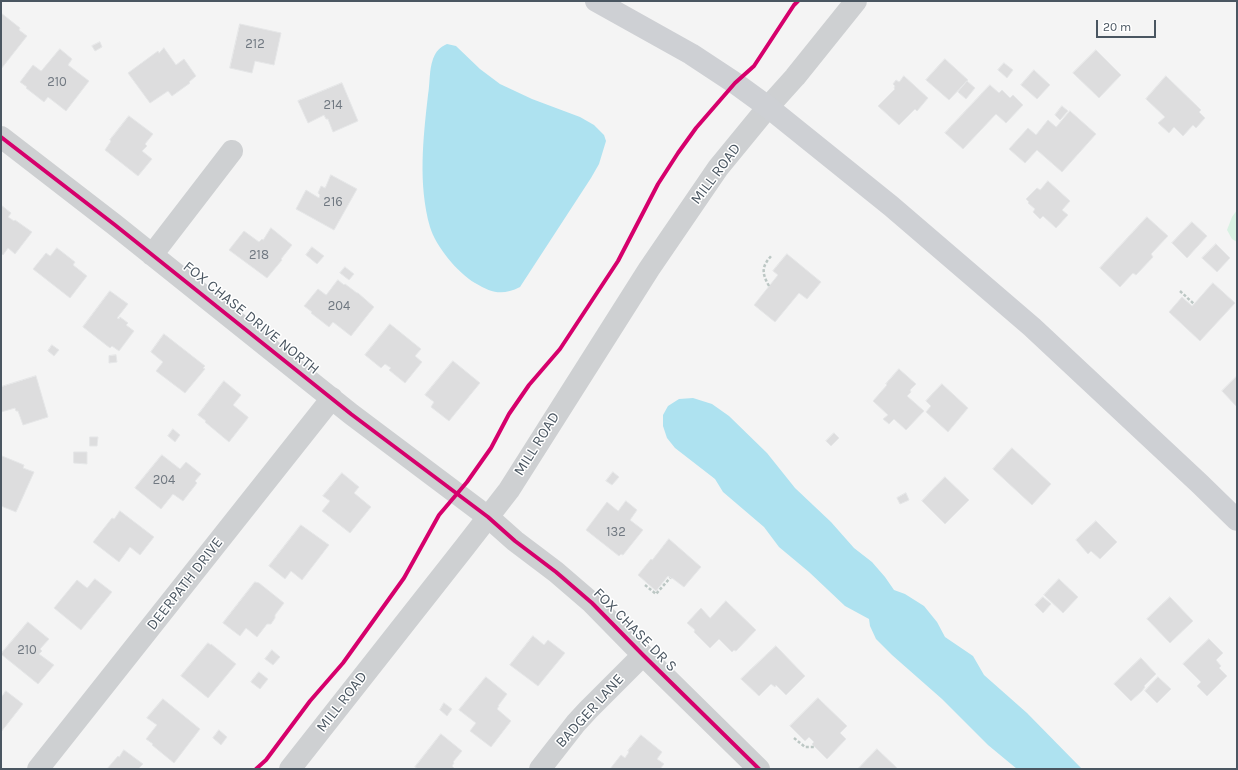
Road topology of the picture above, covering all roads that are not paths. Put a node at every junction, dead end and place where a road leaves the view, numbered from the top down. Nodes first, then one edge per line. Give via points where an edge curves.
1 (596, 1) edge
2 (856, 1) edge
3 (768, 107) junction
4 (1, 136) edge
5 (232, 151) dead end
6 (152, 254) junction
7 (332, 398) junction
8 (488, 517) junction
9 (1237, 520) edge
10 (642, 655) junction
11 (38, 769) edge
12 (290, 769) edge
13 (540, 769) edge
14 (759, 769) edge

1 - 3 main road via 691,54
2 - 3 street, MILL ROAD
3 - 8 street, MILL ROAD via 718,168 653,262 509,490
3 - 9 main road via 891,206 1032,327
4 - 6 street, FOX CHASE DRIVE NORTH
5 - 6 street
6 - 7 street, FOX CHASE DRIVE NORTH
7 - 8 street, FOX CHASE DRIVE NORTH
7 - 11 street, DEERPATH DRIVE
8 - 10 street, FOX CHASE DR S via 592,604
8 - 12 street, MILL ROAD
10 - 13 street, BADGER LANE via 588,710
10 - 14 street, FOX CHASE DR S

